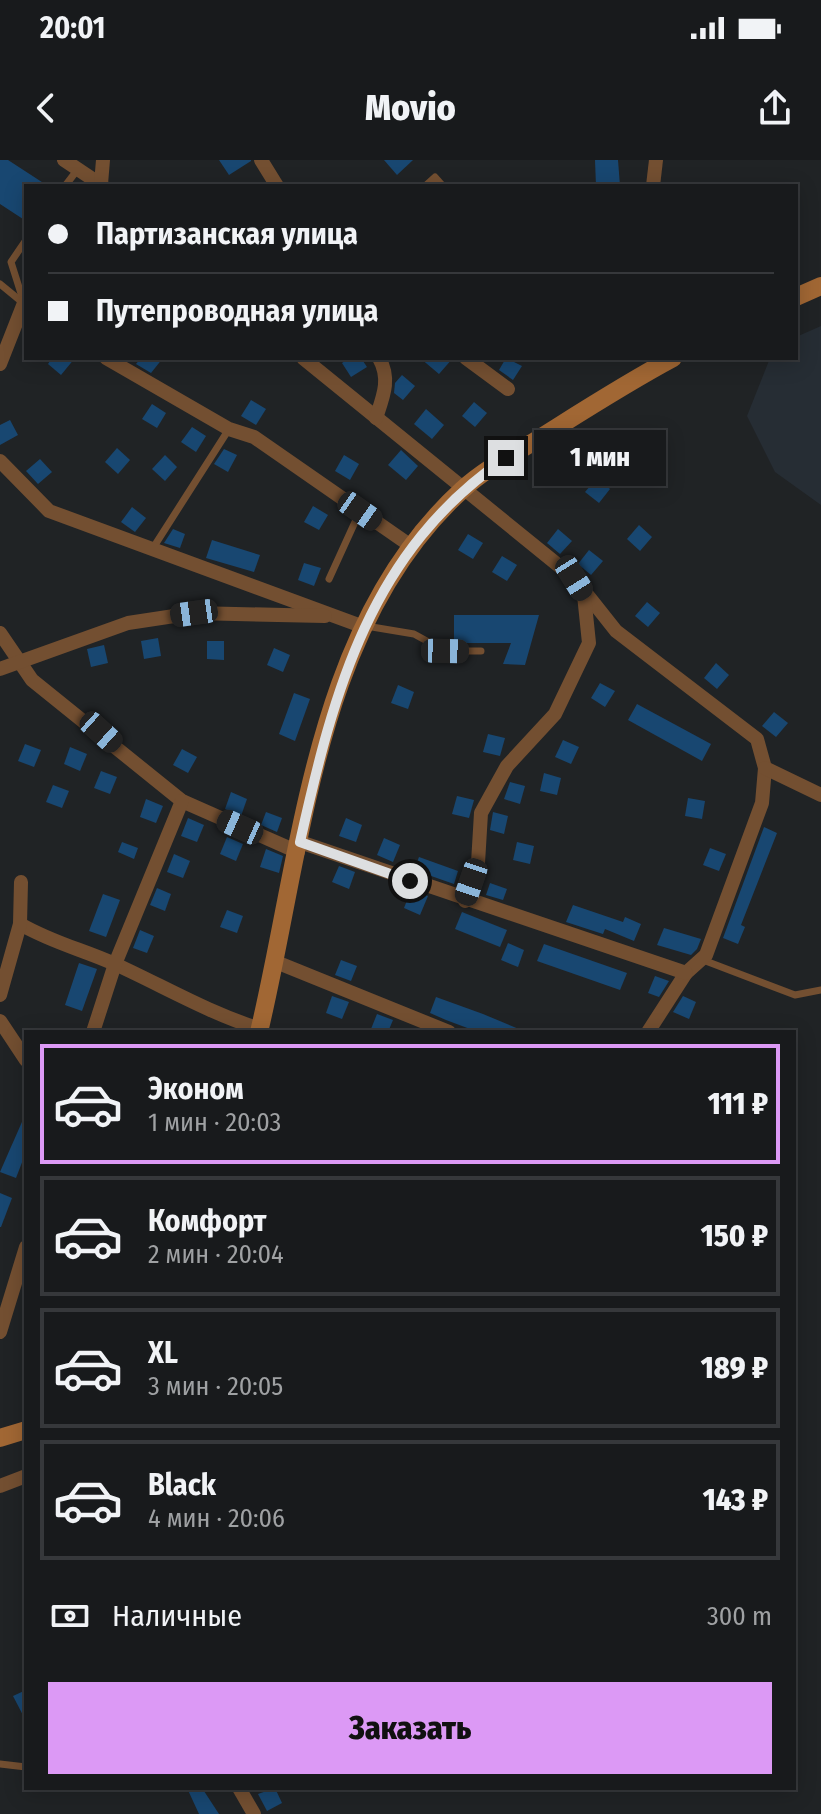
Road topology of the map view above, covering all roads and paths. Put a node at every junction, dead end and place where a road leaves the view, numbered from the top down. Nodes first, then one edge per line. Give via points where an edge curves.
1 (64, 160) edge
2 (103, 160) edge
3 (261, 160) edge
4 (665, 160) edge
5 (78, 169) junction
6 (655, 173) edge
7 (67, 184) edge
8 (100, 184) edge
9 (102, 184) edge
10 (276, 184) edge
11 (24, 243) edge
12 (0, 284) edge
13 (821, 286) edge
14 (798, 296) edge
15 (24, 301) edge
16 (24, 303) edge
17 (24, 306) edge
18 (109, 360) edge
19 (305, 360) edge
20 (380, 360) edge
21 (469, 360) edge
22 (662, 361) edge
23 (0, 364) edge
24 (508, 389) dead end
25 (376, 418) junction
26 (229, 429) junction
27 (0, 461) edge
28 (464, 488) junction
29 (360, 511) junction
30 (411, 546) junction
31 (151, 551) junction
32 (329, 579) dead end
33 (584, 595) junction
34 (360, 625) junction
35 (0, 633) edge
36 (481, 651) dead end
37 (18, 661) junction
38 (0, 669) edge
39 (765, 768) junction
40 (821, 795) edge
41 (182, 801) junction
42 (299, 847) junction
43 (21, 882) dead end
44 (465, 901) junction
45 (20, 924) junction
46 (701, 959) junction
47 (276, 962) junction
48 (115, 964) junction
49 (686, 973) junction
50 (821, 990) edge
51 (0, 995) edge
52 (0, 1021) edge
53 (94, 1030) edge
54 (256, 1030) edge
55 (259, 1030) edge
56 (444, 1030) edge
57 (649, 1030) edge
58 (24, 1057) edge
59 (24, 1254) edge
60 (0, 1332) edge
61 (24, 1431) edge
62 (0, 1438) edge
63 (24, 1477) edge
64 (0, 1486) edge
65 (0, 1764) edge
66 (24, 1767) edge
67 (240, 1790) edge
68 (254, 1814) edge

1 - 5 street
2 - 9 street
3 - 10 street
4 - 6 street
5 - 7 lane
5 - 8 street
11 - 15 lane via 11,262
12 - 16 lane
13 - 14 main road
17 - 23 street
18 - 26 street
19 - 25 street
20 - 25 street via 386,388
21 - 24 street
22 - 28 main road
25 - 28 street
26 - 29 street via 254,437
26 - 31 lane
27 - 31 street via 49,511
28 - 30 main road
28 - 33 street via 574,578
29 - 30 street
29 - 32 lane
30 - 34 main road
31 - 34 street
33 - 39 street via 616,631 757,739
33 - 44 street via 589,643 555,714 507,766 481,813 478,863
34 - 36 lane via 414,634 445,651
34 - 37 street via 334,616 194,613 128,623
34 - 42 main road via 334,703
35 - 37 street
37 - 38 street
37 - 41 street via 32,680
39 - 40 street
39 - 46 street via 762,803
41 - 42 street
41 - 48 street
42 - 44 street
42 - 47 main road
43 - 45 street
44 - 49 street
45 - 48 street via 53,943
45 - 51 street
46 - 49 street
46 - 50 lane via 795,995
47 - 55 main road
47 - 56 street
48 - 53 street
48 - 54 street
49 - 57 street
52 - 58 street
59 - 60 street
61 - 62 main road
63 - 64 street
65 - 66 lane
67 - 68 street

